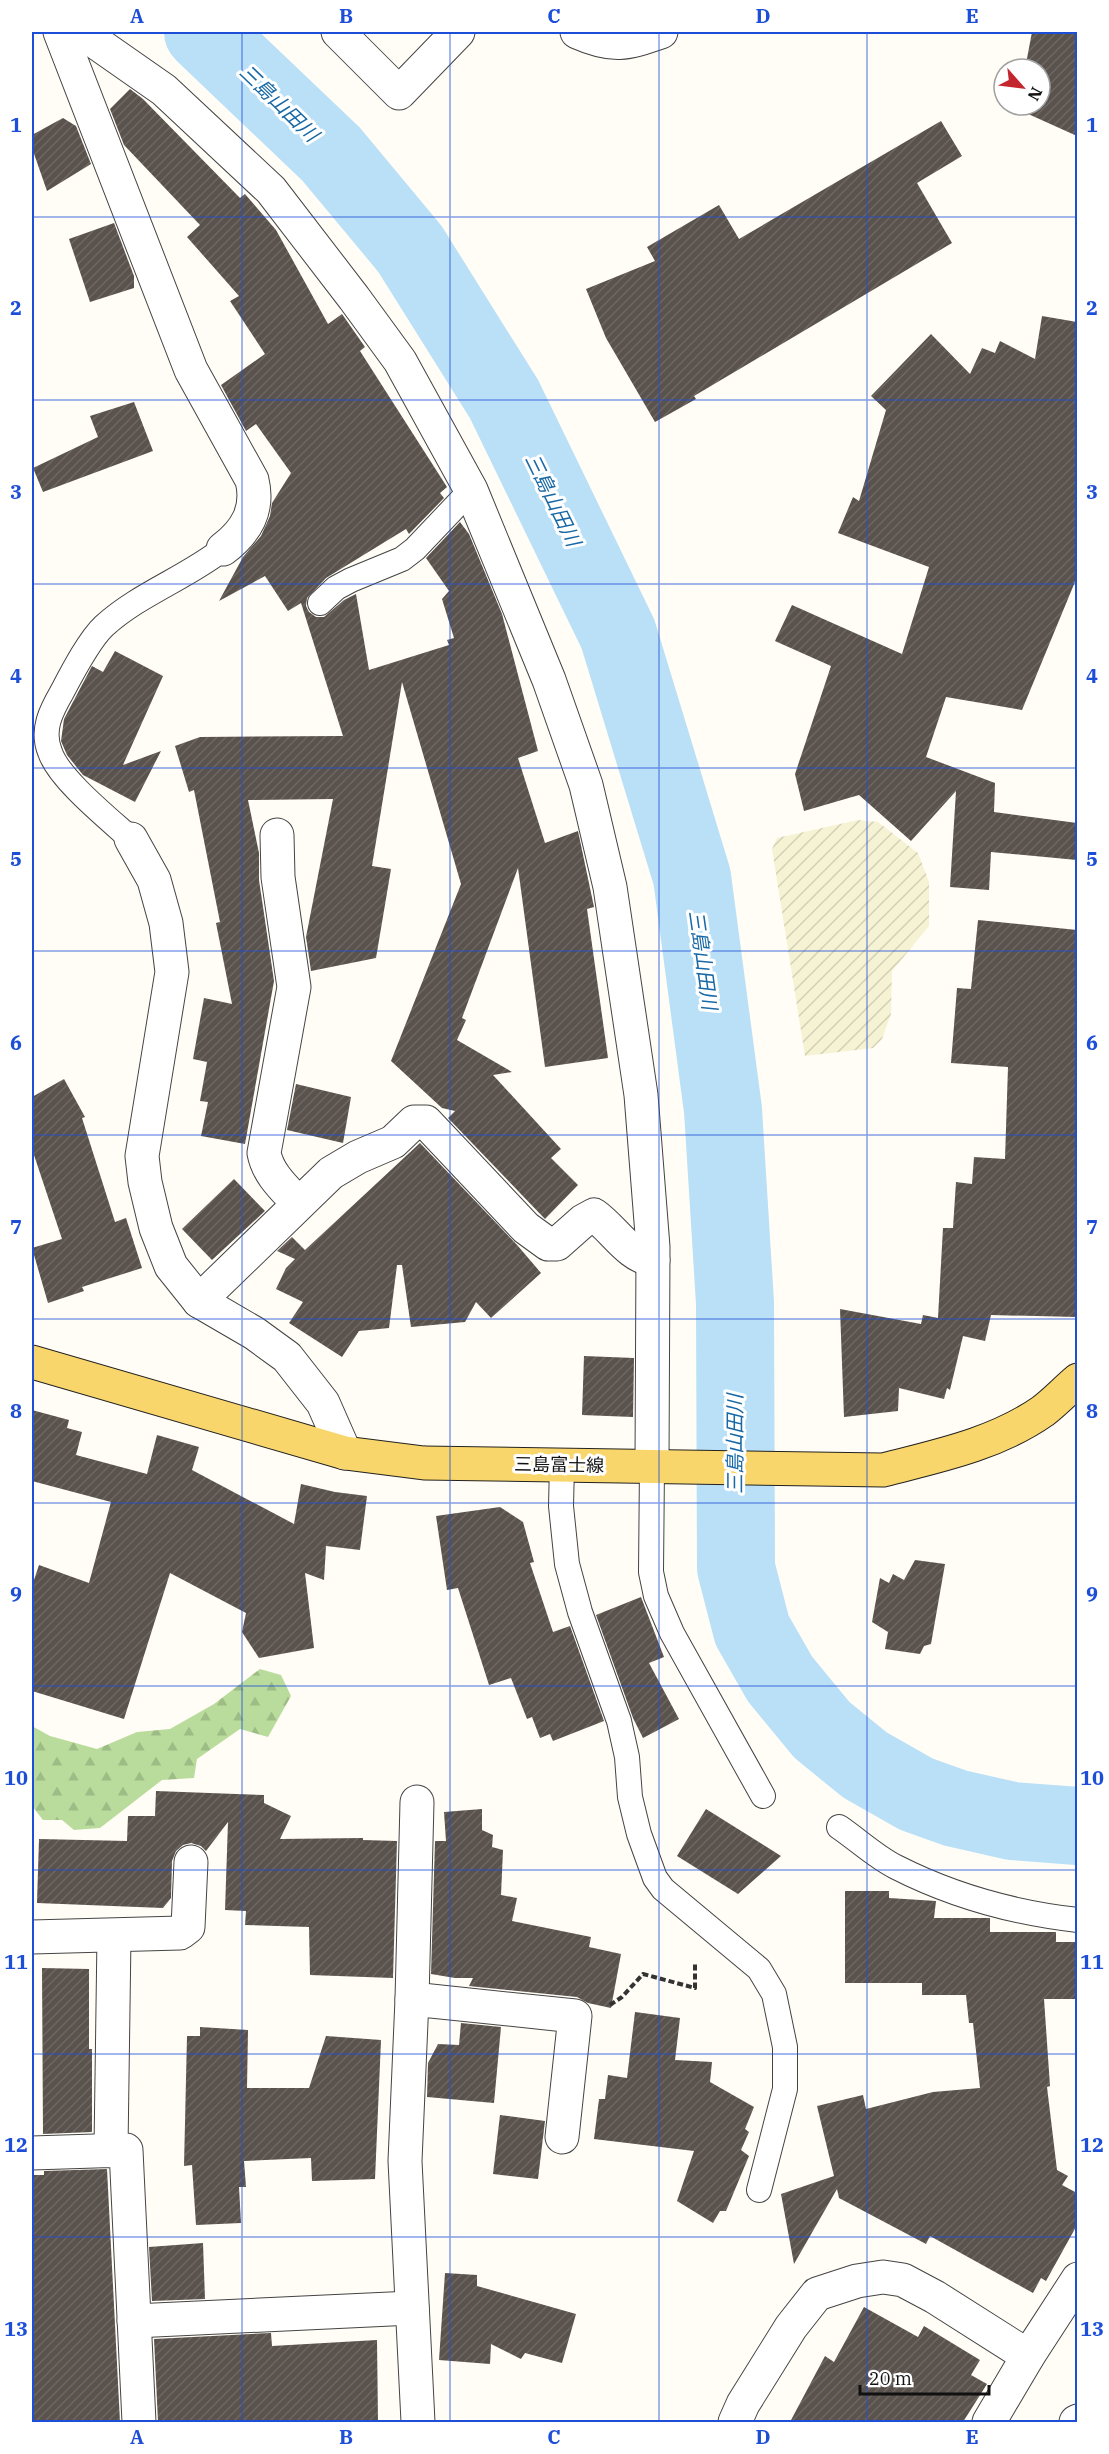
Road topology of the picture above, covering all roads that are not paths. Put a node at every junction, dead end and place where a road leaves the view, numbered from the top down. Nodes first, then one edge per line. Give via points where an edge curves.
1 (60, 32) edge
2 (81, 32) edge
3 (339, 32) edge
4 (458, 32) edge
5 (577, 32) edge
6 (661, 32) edge
7 (471, 490) junction
8 (224, 549) joint
9 (320, 603) dead end
10 (277, 835) dead end
11 (131, 839) joint
12 (298, 1203) junction
13 (653, 1260) junction
14 (199, 1301) junction
15 (32, 1362) edge
16 (1077, 1380) edge
17 (345, 1453) junction
18 (562, 1465) junction
19 (661, 1466) junction
20 (763, 1796) dead end
21 (417, 1802) dead end
22 (839, 1827) dead end
23 (190, 1862) dead end
24 (1077, 1920) edge
25 (114, 1935) junction
26 (32, 1937) edge
27 (412, 1999) junction
28 (562, 2137) dead end
29 (111, 2149) junction
30 (32, 2153) edge
31 (759, 2190) dead end
32 (1077, 2279) edge
33 (412, 2308) junction
34 (134, 2321) junction
35 (1028, 2356) junction
36 (139, 2422) edge
37 (418, 2422) edge
38 (735, 2422) edge
39 (989, 2422) edge

1 - 8 street via 191,370 252,480 256,494 252,514 238,538
2 - 7 street via 164,90 271,190 399,361
3 - 4 street via 399,93
5 - 6 street via 598,41 626,43
7 - 9 lane via 402,559 336,588
7 - 13 street via 549,680 586,785 610,887 641,1095
8 - 11 lane via 139,600 103,627 48,717 50,753 74,787
10 - 12 street via 278,877 294,987 264,1153 272,1175
11 - 14 street via 154,880 166,924 172,972 142,1156 145,1182 156,1228 171,1266
12 - 13 street via 331,1173 393,1142 414,1122 426,1122 526,1228 548,1244 557,1244 594,1215 632,1251
12 - 14 street
13 - 19 street
14 - 17 street via 287,1357 323,1403
15 - 17 main road, 三島富士線
16 - 19 main road, 三島富士線 via 1043,1411 995,1437 883,1470
17 - 18 main road, 三島富士線 via 424,1463
18 - 19 main road, 三島富士線
18 - 31 lane via 561,1506 567,1564 579,1612 619,1721 630,1797 655,1878 678,1903 759,1969 774,1994 785,2047 785,2089
19 - 20 lane via 651,1552 656,1596 672,1633
21 - 27 street
22 - 24 lane via 894,1866 950,1891 1042,1916
23 - 25 street via 188,1927 180,1933
25 - 26 street
25 - 29 street
27 - 28 street via 575,2016
27 - 33 street via 405,2161
29 - 30 street
29 - 34 street via 126,2150
32 - 35 street
33 - 34 street
33 - 37 street
34 - 36 street
35 - 38 street via 903,2280 883,2277 857,2281 817,2294 791,2327
35 - 39 street

